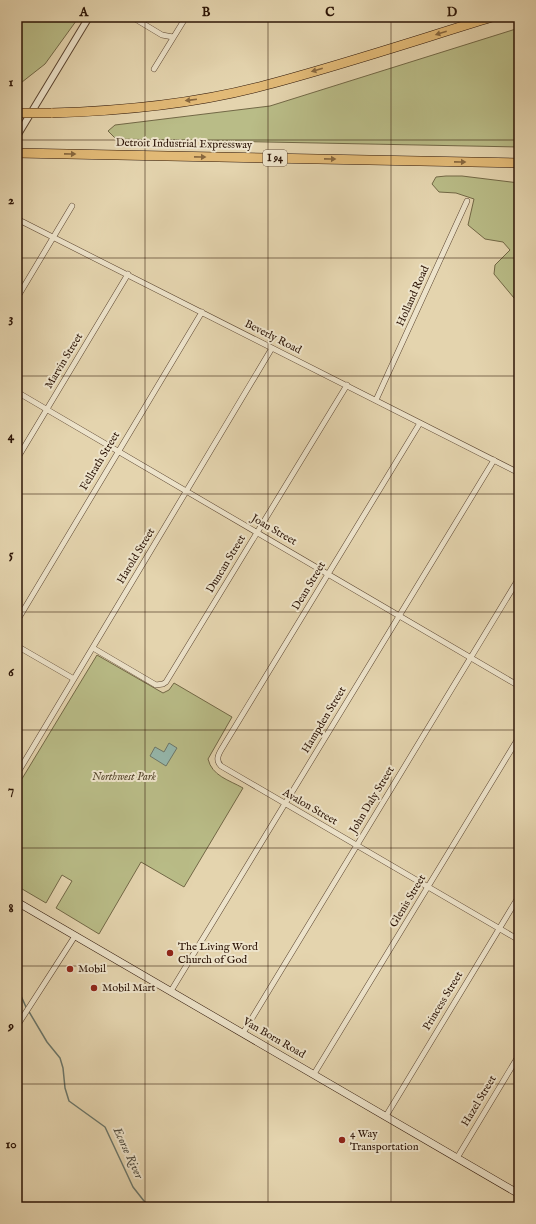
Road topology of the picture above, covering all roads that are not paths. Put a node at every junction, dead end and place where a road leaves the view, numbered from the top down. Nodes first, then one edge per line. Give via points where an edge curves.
1 (89, 17) edge
2 (132, 17) edge
3 (186, 17) edge
4 (492, 17) edge
5 (173, 37) junction
6 (154, 69) dead end
7 (17, 113) edge
8 (17, 136) edge
9 (17, 153) edge
10 (519, 163) edge
11 (467, 201) dead end
12 (72, 206) dead end
13 (17, 219) edge
14 (53, 236) junction
15 (128, 274) junction
16 (17, 298) edge
17 (202, 312) junction
18 (272, 348) junction
19 (347, 385) junction
20 (17, 392) edge
21 (376, 400) junction
22 (46, 409) junction
23 (420, 423) junction
24 (118, 450) junction
25 (17, 459) edge
26 (494, 460) junction
27 (519, 473) edge
28 (187, 490) junction
29 (257, 532) junction
30 (329, 574) junction
31 (519, 578) edge
32 (399, 615) junction
33 (17, 621) edge
34 (17, 646) edge
35 (93, 648) junction
36 (471, 658) junction
37 (74, 679) junction
38 (519, 686) edge
39 (519, 737) edge
40 (217, 761) joint
41 (17, 774) edge
42 (285, 804) junction
43 (356, 845) junction
44 (428, 887) junction
45 (519, 896) edge
46 (17, 902) edge
47 (499, 929) junction
48 (75, 936) junction
49 (519, 940) edge
50 (171, 991) junction
51 (17, 1026) edge
52 (242, 1033) junction
53 (519, 1055) edge
54 (314, 1074) junction
55 (386, 1116) junction
56 (456, 1158) junction
57 (519, 1194) edge

1 - 8 street
2 - 5 street via 162,35
3 - 5 street
4 -> 7 highway, bridge via 259,87 198,99 105,111
5 - 6 street
9 -> 10 highway, Detroit Industrial Expressway / I 94
11 - 21 street, Holland Road
12 - 14 street
13 - 14 street, Beverly Road
14 - 15 street, Beverly Road
14 - 16 street
15 - 17 street, Beverly Road
15 - 22 street, Marvin Street
17 - 18 street, Beverly Road
17 - 24 street, Fellrath Street
18 - 19 street, Beverly Road
18 - 28 street, Harold Street
19 - 21 street, Beverly Road
19 - 29 street, Duncan Street
20 - 22 street, Joan Street
21 - 23 street, Beverly Road
22 - 24 street, Joan Street
22 - 25 street, Marvin Street
23 - 26 street, Beverly Road
23 - 30 street, Dean Street
24 - 28 street, Joan Street
24 - 33 street, Fellrath Street
26 - 27 street, Beverly Road
26 - 32 street, Hampden Street
28 - 29 street, Joan Street
28 - 35 street, Harold Street
29 - 30 street, Joan Street
29 - 35 street, Duncan Street via 166,682 156,685
30 - 32 street, Joan Street
30 - 40 street, Dean Street via 224,744
31 - 36 street, John Daly Street
32 - 36 street, Joan Street
32 - 42 street, Hampden Street
34 - 37 street
35 - 37 street, Harold Street
36 - 38 street, Joan Street
36 - 43 street, John Daly Street
37 - 41 street, Harold Street
39 - 44 street, Glenis Street
40 - 42 street, Avalon Street via 221,766
42 - 43 street, Avalon Street
42 - 50 street, Hampden Street
43 - 44 street, Avalon Street
43 - 52 street, John Daly Street
44 - 47 street, Avalon Street
44 - 54 street, Glenis Street
45 - 47 street, Princess Street
46 - 48 main road, Van Born Road
47 - 49 street, Avalon Street
47 - 55 street, Princess Street
48 - 50 main road, Van Born Road
48 - 51 street
50 - 52 main road, Van Born Road
52 - 54 main road, Van Born Road
53 - 56 street, Hazel Street
54 - 55 main road, Van Born Road
55 - 56 main road, Van Born Road
56 - 57 main road, Van Born Road

